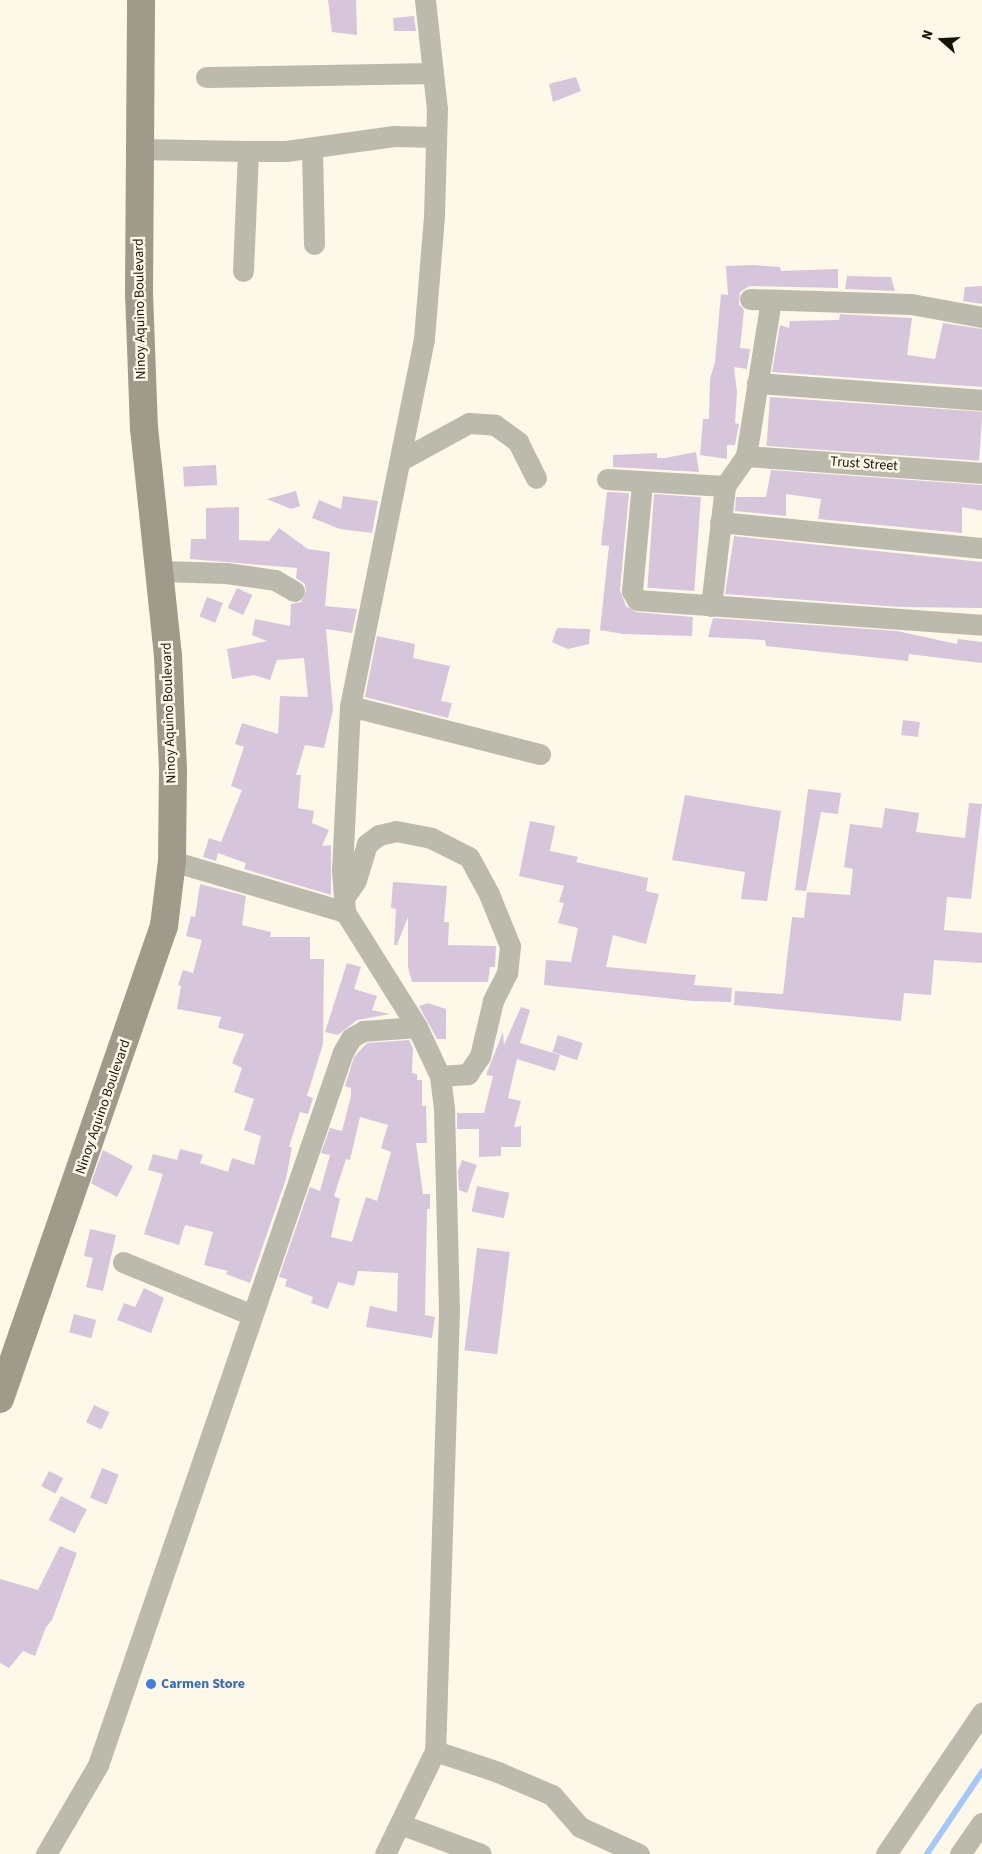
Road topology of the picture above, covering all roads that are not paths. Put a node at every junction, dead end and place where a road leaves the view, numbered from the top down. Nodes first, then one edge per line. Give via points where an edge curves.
1 (141, 0) edge
2 (425, 0) edge
3 (433, 73) junction
4 (206, 77) dead end
5 (436, 137) junction
6 (312, 148) junction
7 (138, 149) junction
8 (248, 151) junction
9 (314, 244) dead end
10 (243, 270) dead end
11 (750, 299) dead end
12 (771, 300) junction
13 (982, 317) edge
14 (757, 383) junction
15 (982, 400) edge
16 (746, 456) junction
17 (401, 460) junction
18 (982, 472) edge
19 (536, 478) dead end
20 (607, 480) dead end
21 (642, 483) junction
22 (724, 486) junction
23 (720, 522) junction
24 (982, 548) edge
25 (161, 571) junction
26 (294, 591) dead end
27 (711, 606) junction
28 (982, 625) edge
29 (350, 706) junction
30 (540, 754) dead end
31 (172, 861) junction
32 (344, 905) junction
33 (416, 1027) junction
34 (440, 1076) junction
35 (123, 1262) dead end
36 (252, 1315) junction
37 (0, 1399) edge
38 (982, 1713) edge
39 (435, 1751) junction
40 (982, 1823) edge
41 (400, 1824) junction
42 (46, 1854) edge
43 (385, 1854) edge
44 (481, 1854) edge
45 (639, 1854) edge
46 (886, 1854) edge
47 (960, 1854) edge

1 - 7 main road, Ninoy Aquino Boulevard
2 - 3 street
3 - 4 street
3 - 5 street
5 - 6 street via 394,136
5 - 17 street via 434,216 424,338
6 - 8 street
6 - 9 street
7 - 8 street
7 - 25 main road, Ninoy Aquino Boulevard via 144,429
8 - 10 street
11 - 12 street
12 - 13 street via 911,304
12 - 14 street
14 - 15 street
14 - 16 street
16 - 18 street, Trust Street
16 - 22 street
17 - 19 street via 469,423 495,425 518,442
17 - 29 street
20 - 21 street
21 - 22 street
21 - 27 street via 633,597 637,600
22 - 23 street
23 - 24 street
23 - 27 street
25 - 26 street via 226,573 265,579
25 - 31 main road, Ninoy Aquino Boulevard via 173,770
27 - 28 street
29 - 30 street
29 - 32 street via 342,870
31 - 32 street
31 - 37 main road, Ninoy Aquino Boulevard via 164,926 145,986
32 - 33 street
32 - 34 street via 367,844 379,835 396,831 431,838 469,858 489,894 510,946 508,974 492,1001 480,1056 468,1074
33 - 34 street
33 - 36 street via 363,1031 351,1038 343,1052
34 - 39 street via 444,1108 449,1310
35 - 36 street
36 - 42 street via 98,1765
38 - 46 street
39 - 41 street
39 - 45 street via 498,1772 552,1795 580,1827
40 - 47 street
41 - 43 street
41 - 44 street

